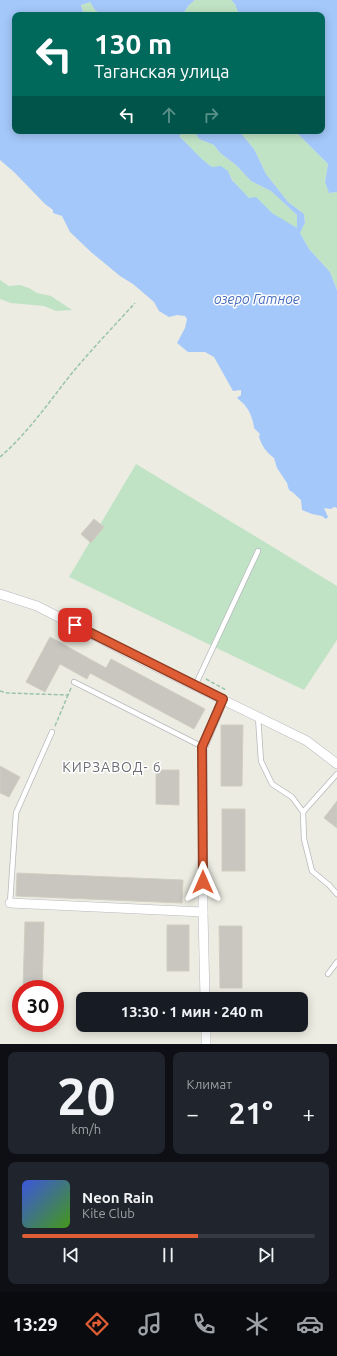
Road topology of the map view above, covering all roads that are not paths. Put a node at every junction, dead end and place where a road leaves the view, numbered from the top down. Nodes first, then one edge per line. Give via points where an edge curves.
1 (258, 551) dead end
2 (0, 594) edge
3 (74, 682) road end
4 (195, 686) junction
5 (223, 699) junction
6 (258, 717) junction
7 (52, 732) road end
8 (202, 747) junction
9 (337, 764) edge
10 (337, 774) edge
11 (303, 812) junction
12 (337, 894) edge
13 (10, 904) joint
14 (203, 912) junction
15 (337, 962) edge
16 (328, 974) dead end
17 (205, 992) edge
18 (206, 1032) edge
19 (206, 1044) edge

1 - 4 lane
2 - 4 street via 37,606
3 - 8 lane
4 - 5 street
5 - 6 street
5 - 8 street
6 - 9 street via 307,741
6 - 11 lane via 261,761 272,784 292,797
7 - 13 lane via 16,813
8 - 14 street
10 - 11 lane
11 - 12 lane via 304,839 312,871
13 - 14 street
14 - 17 street
15 - 16 lane
18 - 19 street

